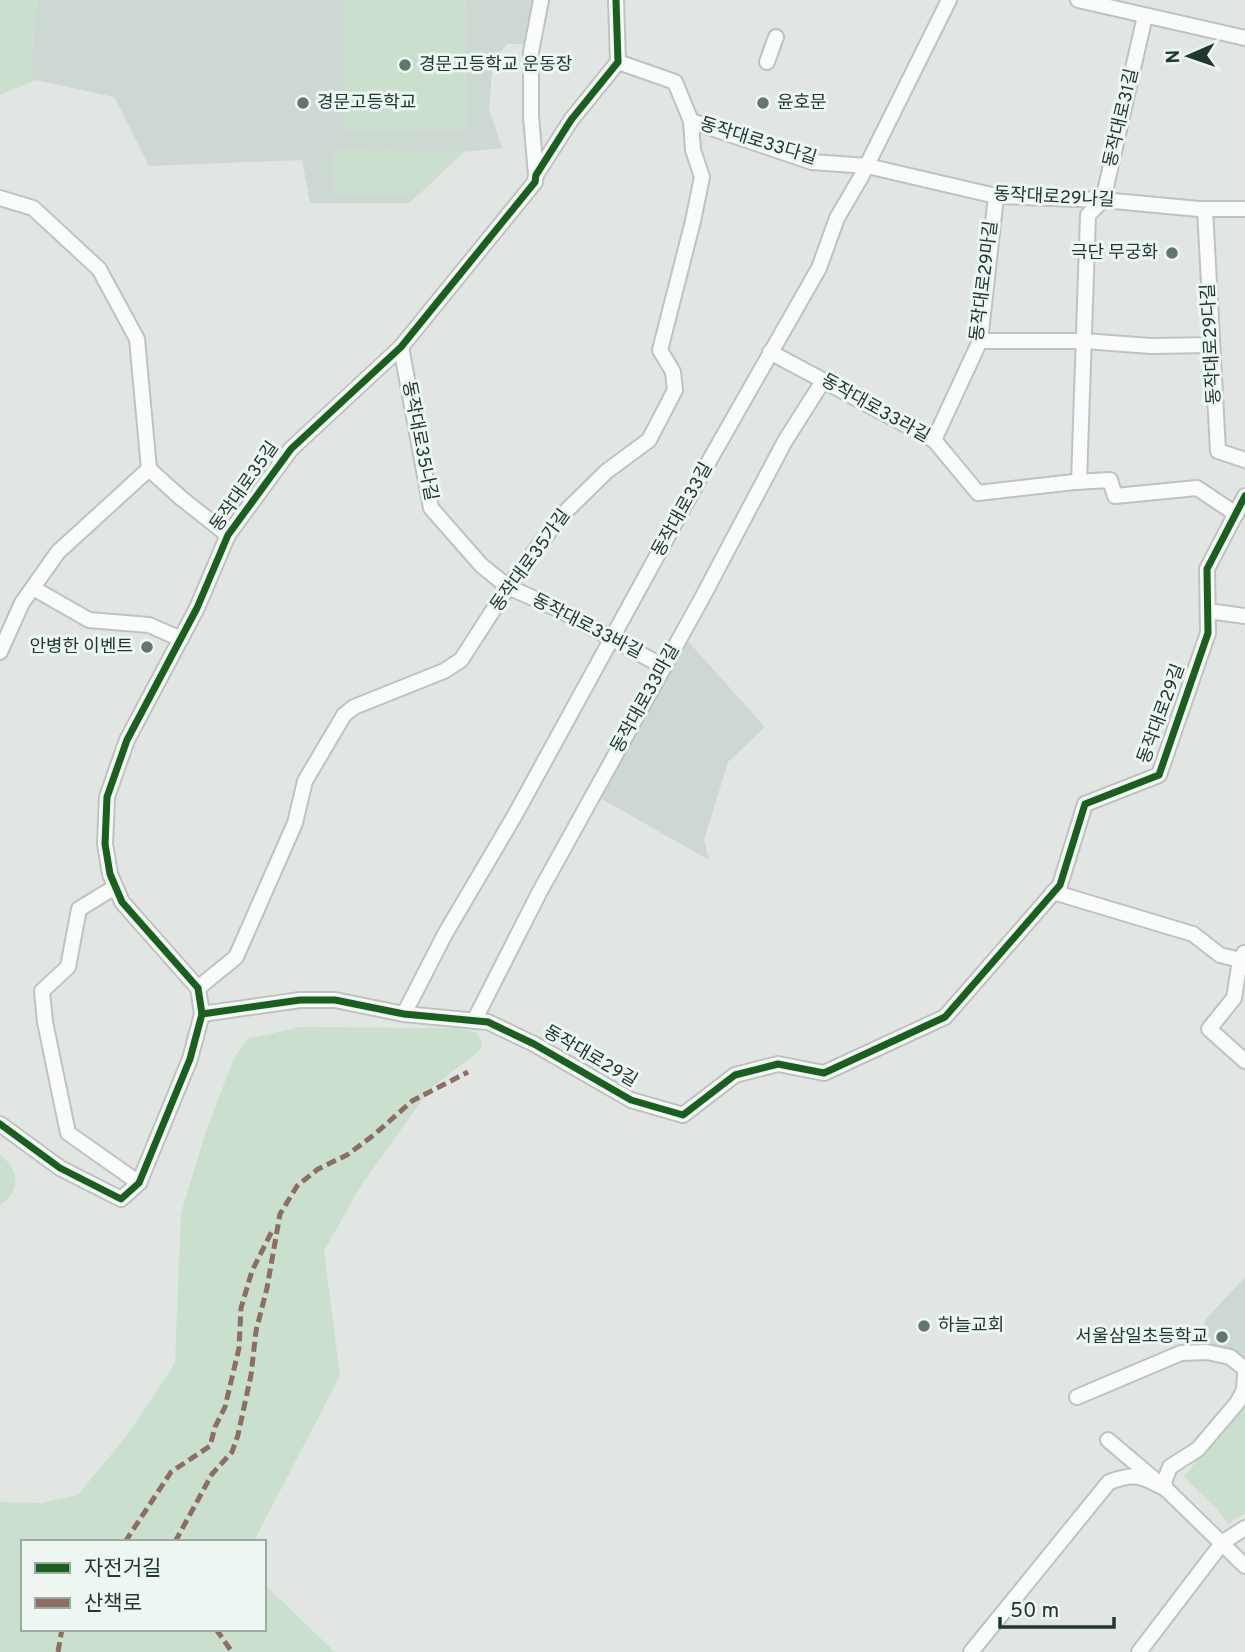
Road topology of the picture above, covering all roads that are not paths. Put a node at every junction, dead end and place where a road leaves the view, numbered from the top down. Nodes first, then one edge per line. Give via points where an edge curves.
1 (541, 0) edge
2 (615, 0) edge
3 (949, 0) edge
4 (1078, 0) edge
5 (1145, 16) junction
6 (776, 37) dead end
7 (1245, 38) edge
8 (618, 62) junction
9 (767, 62) dead end
10 (691, 121) junction
11 (867, 166) junction
12 (536, 175) junction
13 (996, 196) junction
14 (0, 198) edge
15 (1103, 200) junction
16 (1205, 209) junction
17 (1245, 209) edge
18 (981, 341) junction
19 (1084, 341) junction
20 (1212, 345) junction
21 (401, 346) junction
22 (770, 352) junction
23 (823, 381) junction
24 (934, 440) junction
25 (1245, 460) edge
26 (149, 469) junction
27 (1079, 482) junction
28 (1245, 496) edge
29 (1236, 514) junction
30 (228, 535) junction
31 (508, 587) junction
32 (33, 588) junction
33 (1208, 611) junction
34 (1245, 616) edge
35 (181, 639) junction
36 (613, 639) junction
37 (0, 652) edge
38 (664, 667) junction
39 (115, 887) junction
40 (1054, 892) junction
41 (1243, 956) edge
42 (198, 988) junction
43 (202, 1014) junction
44 (404, 1014) junction
45 (474, 1021) junction
46 (1245, 1061) edge
47 (0, 1124) edge
48 (139, 1183) junction
49 (1245, 1372) edge
50 (1077, 1397) dead end
51 (1108, 1440) dead end
52 (1166, 1489) junction
53 (1245, 1528) edge
54 (1223, 1542) junction
55 (1245, 1566) edge
56 (971, 1652) edge
57 (1139, 1652) edge

1 - 12 street via 531,52
2 - 8 street
3 - 11 street, 동작대로33길
4 - 5 street
5 - 7 street
5 - 15 street, 동작대로31길
6 - 9 street
8 - 10 street, 동작대로35가길 via 675,82
8 - 12 street, 동작대로35길 via 571,120
10 - 11 street, 동작대로33다길 via 812,162
10 - 31 street, 동작대로35가길 via 693,150 702,177 660,350 673,372 675,390 649,440 607,471 560,516
11 - 13 street, 동작대로29나길
11 - 22 street, 동작대로33길 via 837,218 819,268
12 - 21 street, 동작대로35길 via 535,182
13 - 15 street, 동작대로29나길
13 - 18 street, 동작대로29마길
14 - 26 street via 33,208 99,269 137,340
15 - 16 street, 동작대로29나길
15 - 19 street, 동작대로31길 via 1088,215
16 - 17 street, 동작대로29나길
16 - 20 street, 동작대로29다길
18 - 19 street
18 - 24 street, 동작대로29마길
19 - 20 street
19 - 27 street, 동작대로31길
20 - 25 street, 동작대로29다길 via 1218,451
21 - 30 street, 동작대로35길 via 291,449
21 - 31 street, 동작대로35나길 via 431,508 481,565
22 - 23 street, 동작대로33라길
22 - 36 street, 동작대로33길
23 - 24 street, 동작대로33라길
23 - 38 street, 동작대로33마길 via 785,441
24 - 27 street, 동작대로33라길 via 978,494
26 - 30 street
26 - 32 street via 58,552
27 - 29 street, 동작대로33라길 via 1110,480 1115,496 1197,488
28 - 29 street, 동작대로29길
29 - 33 street, 동작대로29길 via 1208,569
30 - 35 street, 동작대로35길
31 - 36 street, 동작대로33바길
31 - 42 street, 동작대로35가길 via 461,660 344,715 305,781 295,823 236,957
32 - 35 street via 89,620 149,625
32 - 37 street
33 - 34 street
33 - 40 street, 동작대로29길 via 1208,633 1159,775 1085,804
35 - 39 street, 동작대로35길 via 127,740 107,797 105,844
36 - 38 street, 동작대로33바길
36 - 44 street, 동작대로33길 via 444,934
38 - 45 street, 동작대로33마길
39 - 42 street, 동작대로35길 via 122,902
39 - 48 street via 79,909 68,967 42,992 44,1022 68,1133
40 - 41 street via 1193,934 1220,955
40 - 45 street, 동작대로29길 via 945,1017 824,1073 778,1065 735,1075 683,1115 631,1100 534,1044 488,1021
41 - 46 street via 1234,998 1209,1029
42 - 43 street
43 - 44 street, 동작대로29길 via 300,1000 335,1000
43 - 48 street via 190,1059
44 - 45 street, 동작대로29길
47 - 48 street via 61,1168 121,1199
49 - 50 street via 1230,1357 1181,1353
49 - 52 street via 1237,1404 1198,1449 1170,1467
51 - 52 street
52 - 54 street
52 - 56 street via 1142,1476 1109,1482
53 - 54 street
54 - 55 street
54 - 57 street

